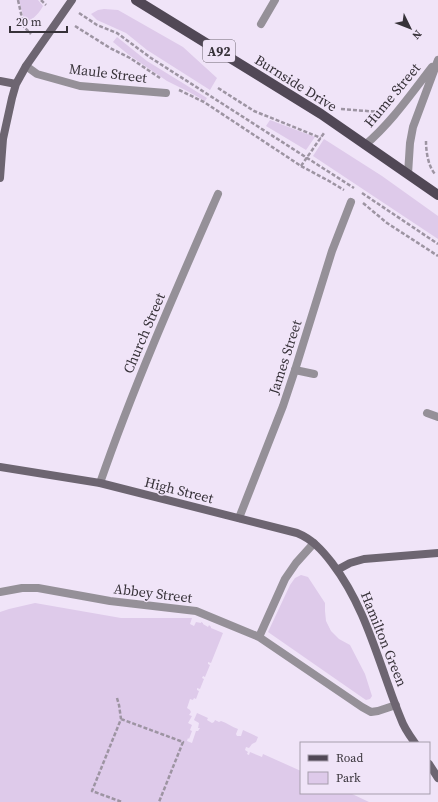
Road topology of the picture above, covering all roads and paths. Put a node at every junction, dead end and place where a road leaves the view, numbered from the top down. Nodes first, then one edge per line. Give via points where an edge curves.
1 (18, 0) edge
2 (42, 0) edge
3 (72, 0) edge
4 (136, 0) edge
5 (274, 0) edge
6 (46, 4) dead end
7 (87, 19) dead end
8 (261, 24) dead end
9 (75, 26) dead end
10 (41, 45) junction
11 (438, 60) edge
12 (26, 66) junction
13 (0, 81) edge
14 (166, 82) dead end
15 (16, 84) junction
16 (218, 88) dead end
17 (177, 90) dead end
18 (166, 93) dead end
19 (340, 109) dead end
20 (383, 112) dead end
21 (426, 138) dead end
22 (365, 145) junction
23 (307, 158) junction
24 (301, 166) junction
25 (408, 174) junction
26 (438, 177) edge
27 (0, 178) edge
28 (348, 193) dead end
29 (218, 194) dead end
30 (438, 195) edge
31 (360, 201) dead end
32 (351, 202) dead end
33 (438, 244) edge
34 (438, 256) edge
35 (295, 370) junction
36 (314, 374) dead end
37 (427, 413) dead end
38 (438, 416) edge
39 (0, 466) edge
40 (100, 483) junction
41 (239, 518) junction
42 (314, 543) junction
43 (438, 553) edge
44 (337, 570) junction
45 (0, 592) edge
46 (259, 637) junction
47 (118, 698) dead end
48 (396, 705) junction
49 (121, 719) junction
50 (414, 742) edge
51 (430, 766) edge
52 (438, 778) edge
53 (122, 802) edge
54 (159, 802) edge

1 - 10 path via 24,27
2 - 6 path
3 - 10 street
4 - 22 main road, Burnside Drive / A92 via 314,110
5 - 8 street
7 - 23 path via 117,33 151,58
9 - 14 path
10 - 12 street
11 - 22 street, Hume Street via 393,117
11 - 25 street, Hume Street via 413,127
12 - 15 street
12 - 18 street, Maule Street via 37,74 80,86
13 - 15 street
15 - 27 street via 3,139
16 - 23 path via 254,111 321,138
17 - 24 path via 204,102
19 - 20 path
21 - 26 path via 432,171
22 - 25 main road, Burnside Drive / A92
23 - 24 path
23 - 33 path
24 - 28 path
25 - 30 main road, Burnside Drive / A92
29 - 40 street, Church Street via 154,343
31 - 34 path via 387,223
32 - 35 street, James Street via 332,251
35 - 36 street
35 - 41 street, James Street
37 - 38 street
39 - 40 street, High Street
40 - 41 street, High Street
41 - 42 street, High Street via 297,533
42 - 44 street, High Street
42 - 46 street via 285,579
43 - 44 street via 364,560 350,563
44 - 48 street, Hamilton Green via 362,613
45 - 46 street, Abbey Street via 38,588 110,601 196,611
46 - 48 street, Abbey Street via 371,712
47 - 49 path
48 - 50 street, Hamilton Green via 401,720
49 - 53 path via 92,791
49 - 54 path via 183,742
51 - 52 street

